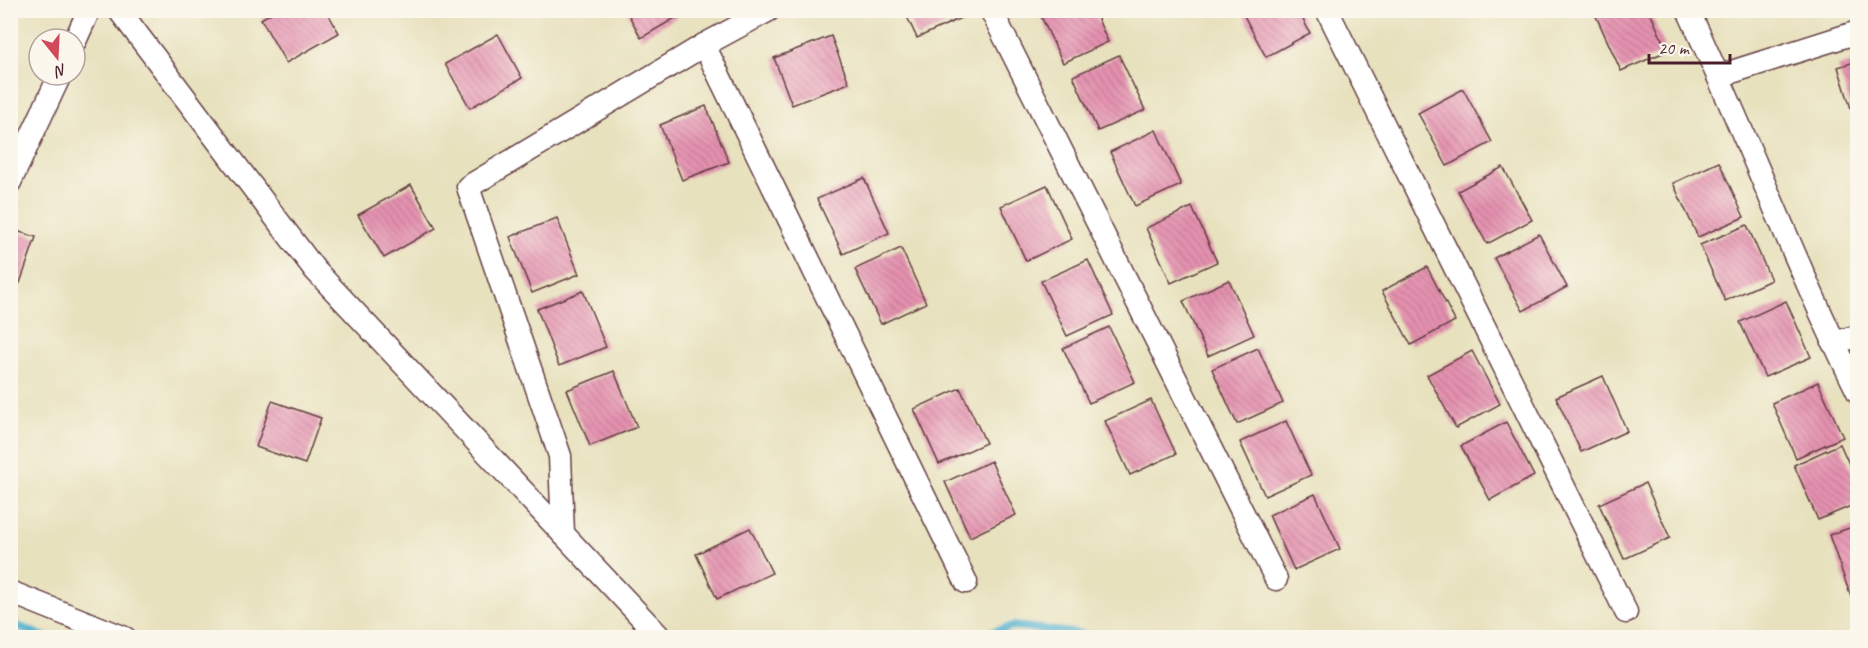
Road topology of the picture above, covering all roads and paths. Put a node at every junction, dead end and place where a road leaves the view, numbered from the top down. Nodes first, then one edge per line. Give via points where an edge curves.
1 (89, 10) edge
2 (119, 10) edge
3 (769, 10) edge
4 (991, 10) edge
5 (1327, 10) edge
6 (1688, 10) edge
7 (82, 27) edge
8 (1857, 32) edge
9 (704, 45) junction
10 (1719, 76) junction
11 (54, 87) edge
12 (10, 182) edge
13 (1857, 336) edge
14 (1833, 343) junction
15 (1857, 392) edge
16 (563, 534) junction
17 (1276, 579) dead end
18 (966, 582) dead end
19 (10, 592) edge
20 (1626, 612) dead end
21 (125, 638) edge
22 (661, 638) edge

1 - 7 street
2 - 16 street via 315,270
3 - 9 street
4 - 17 street
5 - 20 street
6 - 10 street
8 - 10 street
9 - 16 street via 468,187 560,456
9 - 18 street
10 - 14 street
11 - 12 street
13 - 14 street
14 - 15 street
16 - 22 street
19 - 21 street

